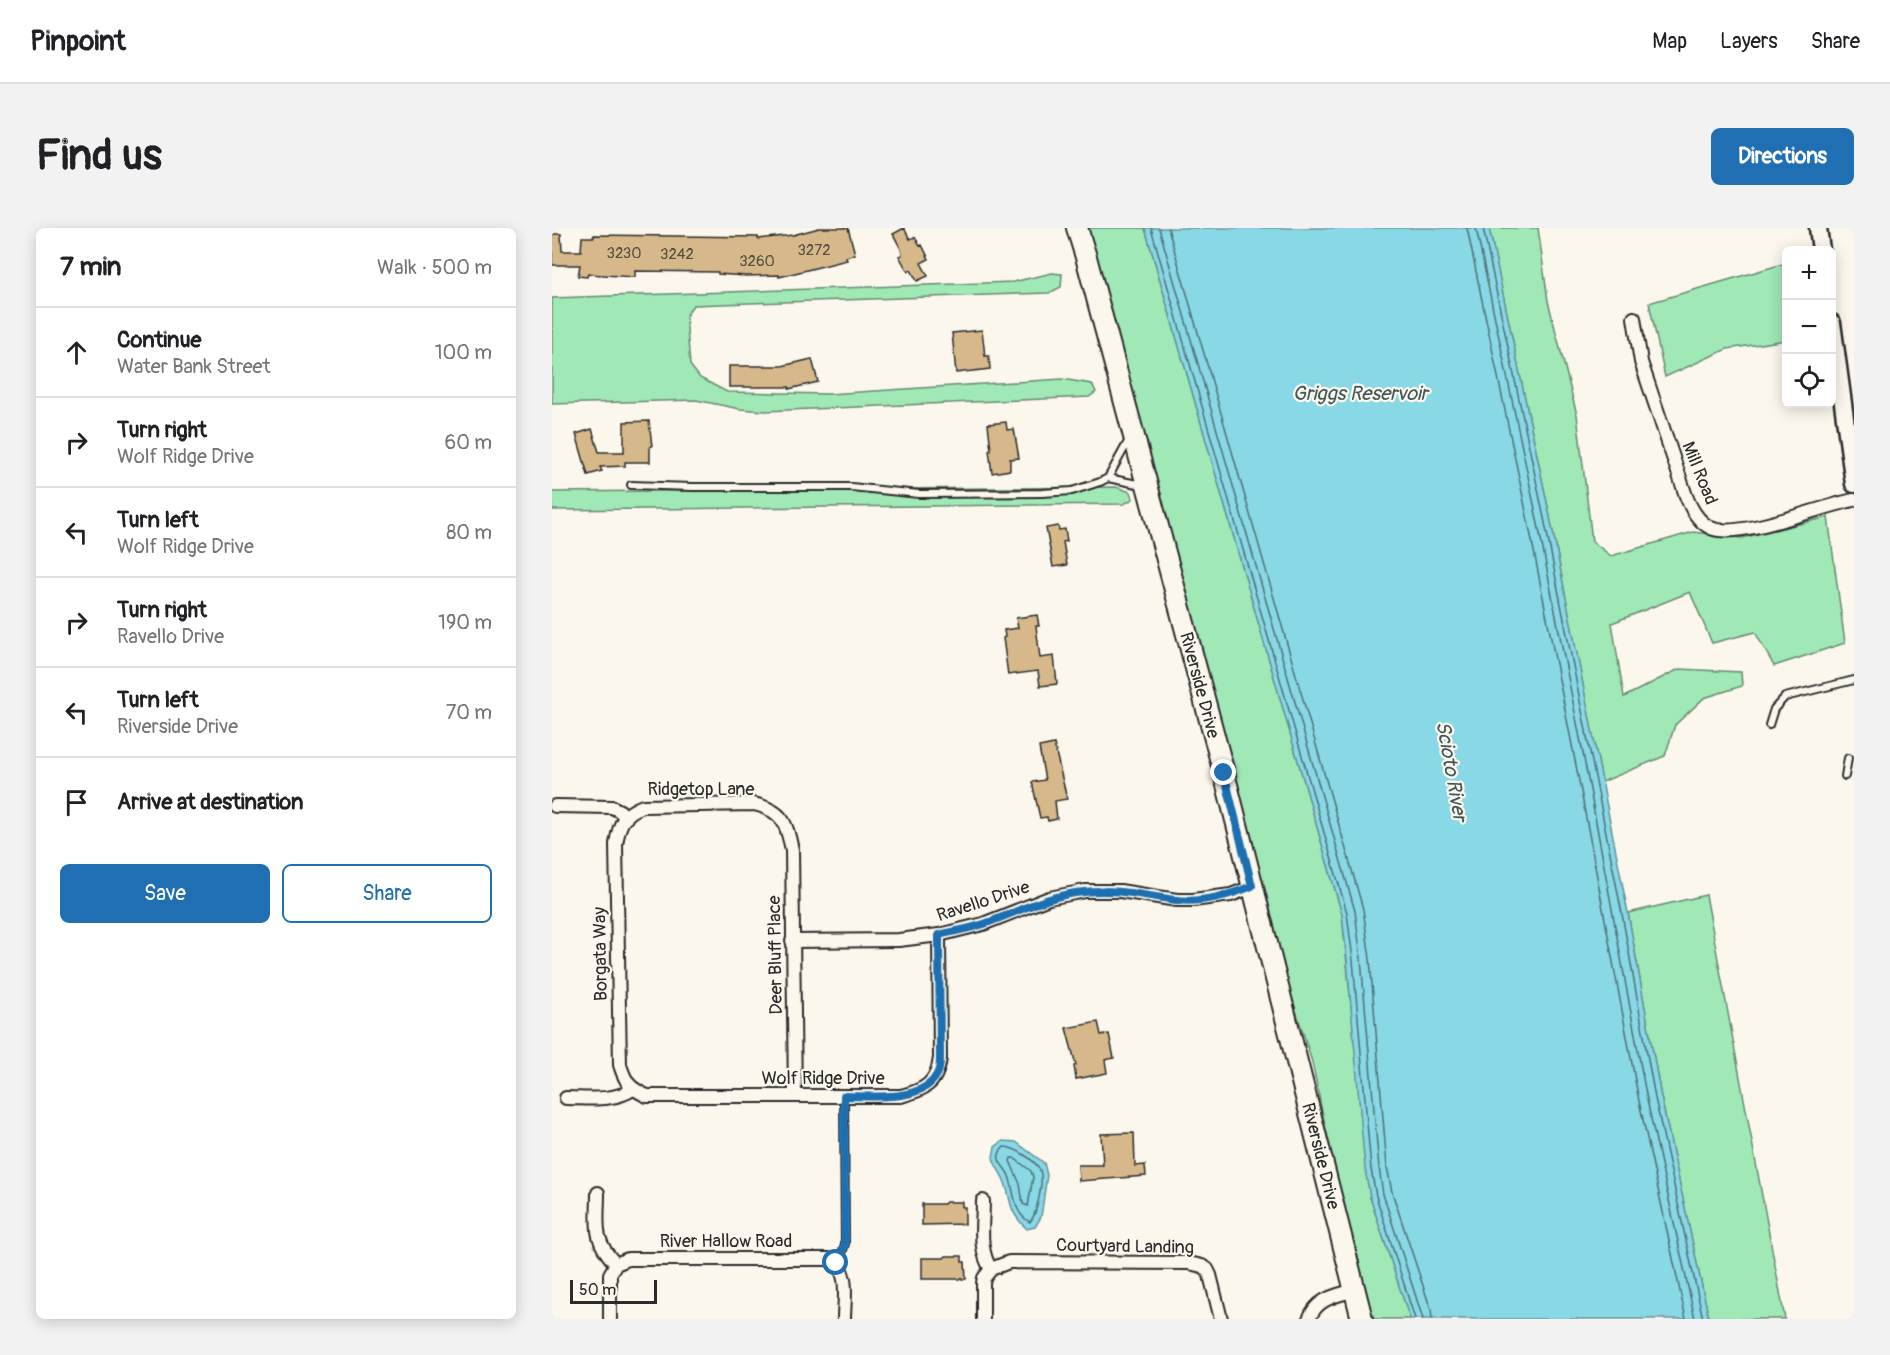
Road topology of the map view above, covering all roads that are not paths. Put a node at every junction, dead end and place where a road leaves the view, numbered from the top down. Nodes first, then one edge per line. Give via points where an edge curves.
1 (1077, 228) edge
2 (1818, 228) edge
3 (1820, 246) edge
4 (1634, 318) dead end
5 (1836, 340) edge
6 (1848, 394) edge
7 (1133, 432) junction
8 (1108, 478) junction
9 (1854, 484) edge
10 (631, 485) dead end
11 (1147, 486) junction
12 (1854, 500) edge
13 (1854, 680) edge
14 (1769, 725) dead end
15 (1848, 758) dead end
16 (1845, 776) dead end
17 (555, 806) dead end
18 (781, 816) joint
19 (626, 818) junction
20 (1252, 886) junction
21 (939, 935) junction
22 (792, 940) junction
23 (633, 1089) junction
24 (795, 1096) junction
25 (844, 1096) junction
26 (566, 1098) dead end
27 (598, 1193) dead end
28 (983, 1201) dead end
29 (836, 1263) junction
30 (616, 1264) junction
31 (991, 1269) junction
32 (1355, 1290) junction
33 (610, 1319) edge
34 (844, 1319) edge
35 (983, 1319) edge
36 (1221, 1319) edge
37 (1308, 1319) edge
38 (1362, 1319) edge

1 - 7 main road, Riverside Drive
2 - 3 main road
4 - 12 street, Mill Road via 1641,362 1690,508 1702,522 1721,531 1742,530
5 - 6 main road
6 - 9 main road
7 - 8 lane
7 - 11 main road, Riverside Drive
8 - 10 lane via 1072,491 1042,493 919,494 851,487
8 - 11 lane
11 - 20 main road, Riverside Drive
13 - 14 lane via 1785,697 1774,708
15 - 16 lane
17 - 19 street via 612,807
18 - 19 street, Ridgetop Lane via 754,804 643,806
18 - 22 street, Deer Bluff Place via 792,850
19 - 23 street, Borgata Way via 620,825 616,844 620,1065
20 - 21 street, Ravello Drive via 1231,895 1193,900 1120,891 1065,894 983,924
20 - 32 main road, Riverside Drive
21 - 22 street, Ravello Drive via 899,940
21 - 25 street, Wolf Ridge Drive via 938,1072 929,1084 900,1096
22 - 24 street, Deer Bluff Place
23 - 24 street, Wolf Ridge Drive via 647,1096
23 - 26 street via 614,1098
24 - 25 street, Wolf Ridge Drive
25 - 29 lane via 845,1244
27 - 30 street via 598,1239
28 - 31 street via 983,1251
29 - 30 street, River Hallow Road via 829,1259 628,1259
29 - 34 street via 844,1277
30 - 33 street via 610,1274
31 - 35 street via 983,1283
31 - 36 street, Courtyard Landing via 1009,1262 1196,1264 1210,1275
32 - 37 street via 1320,1302
32 - 38 main road, Riverside Drive

